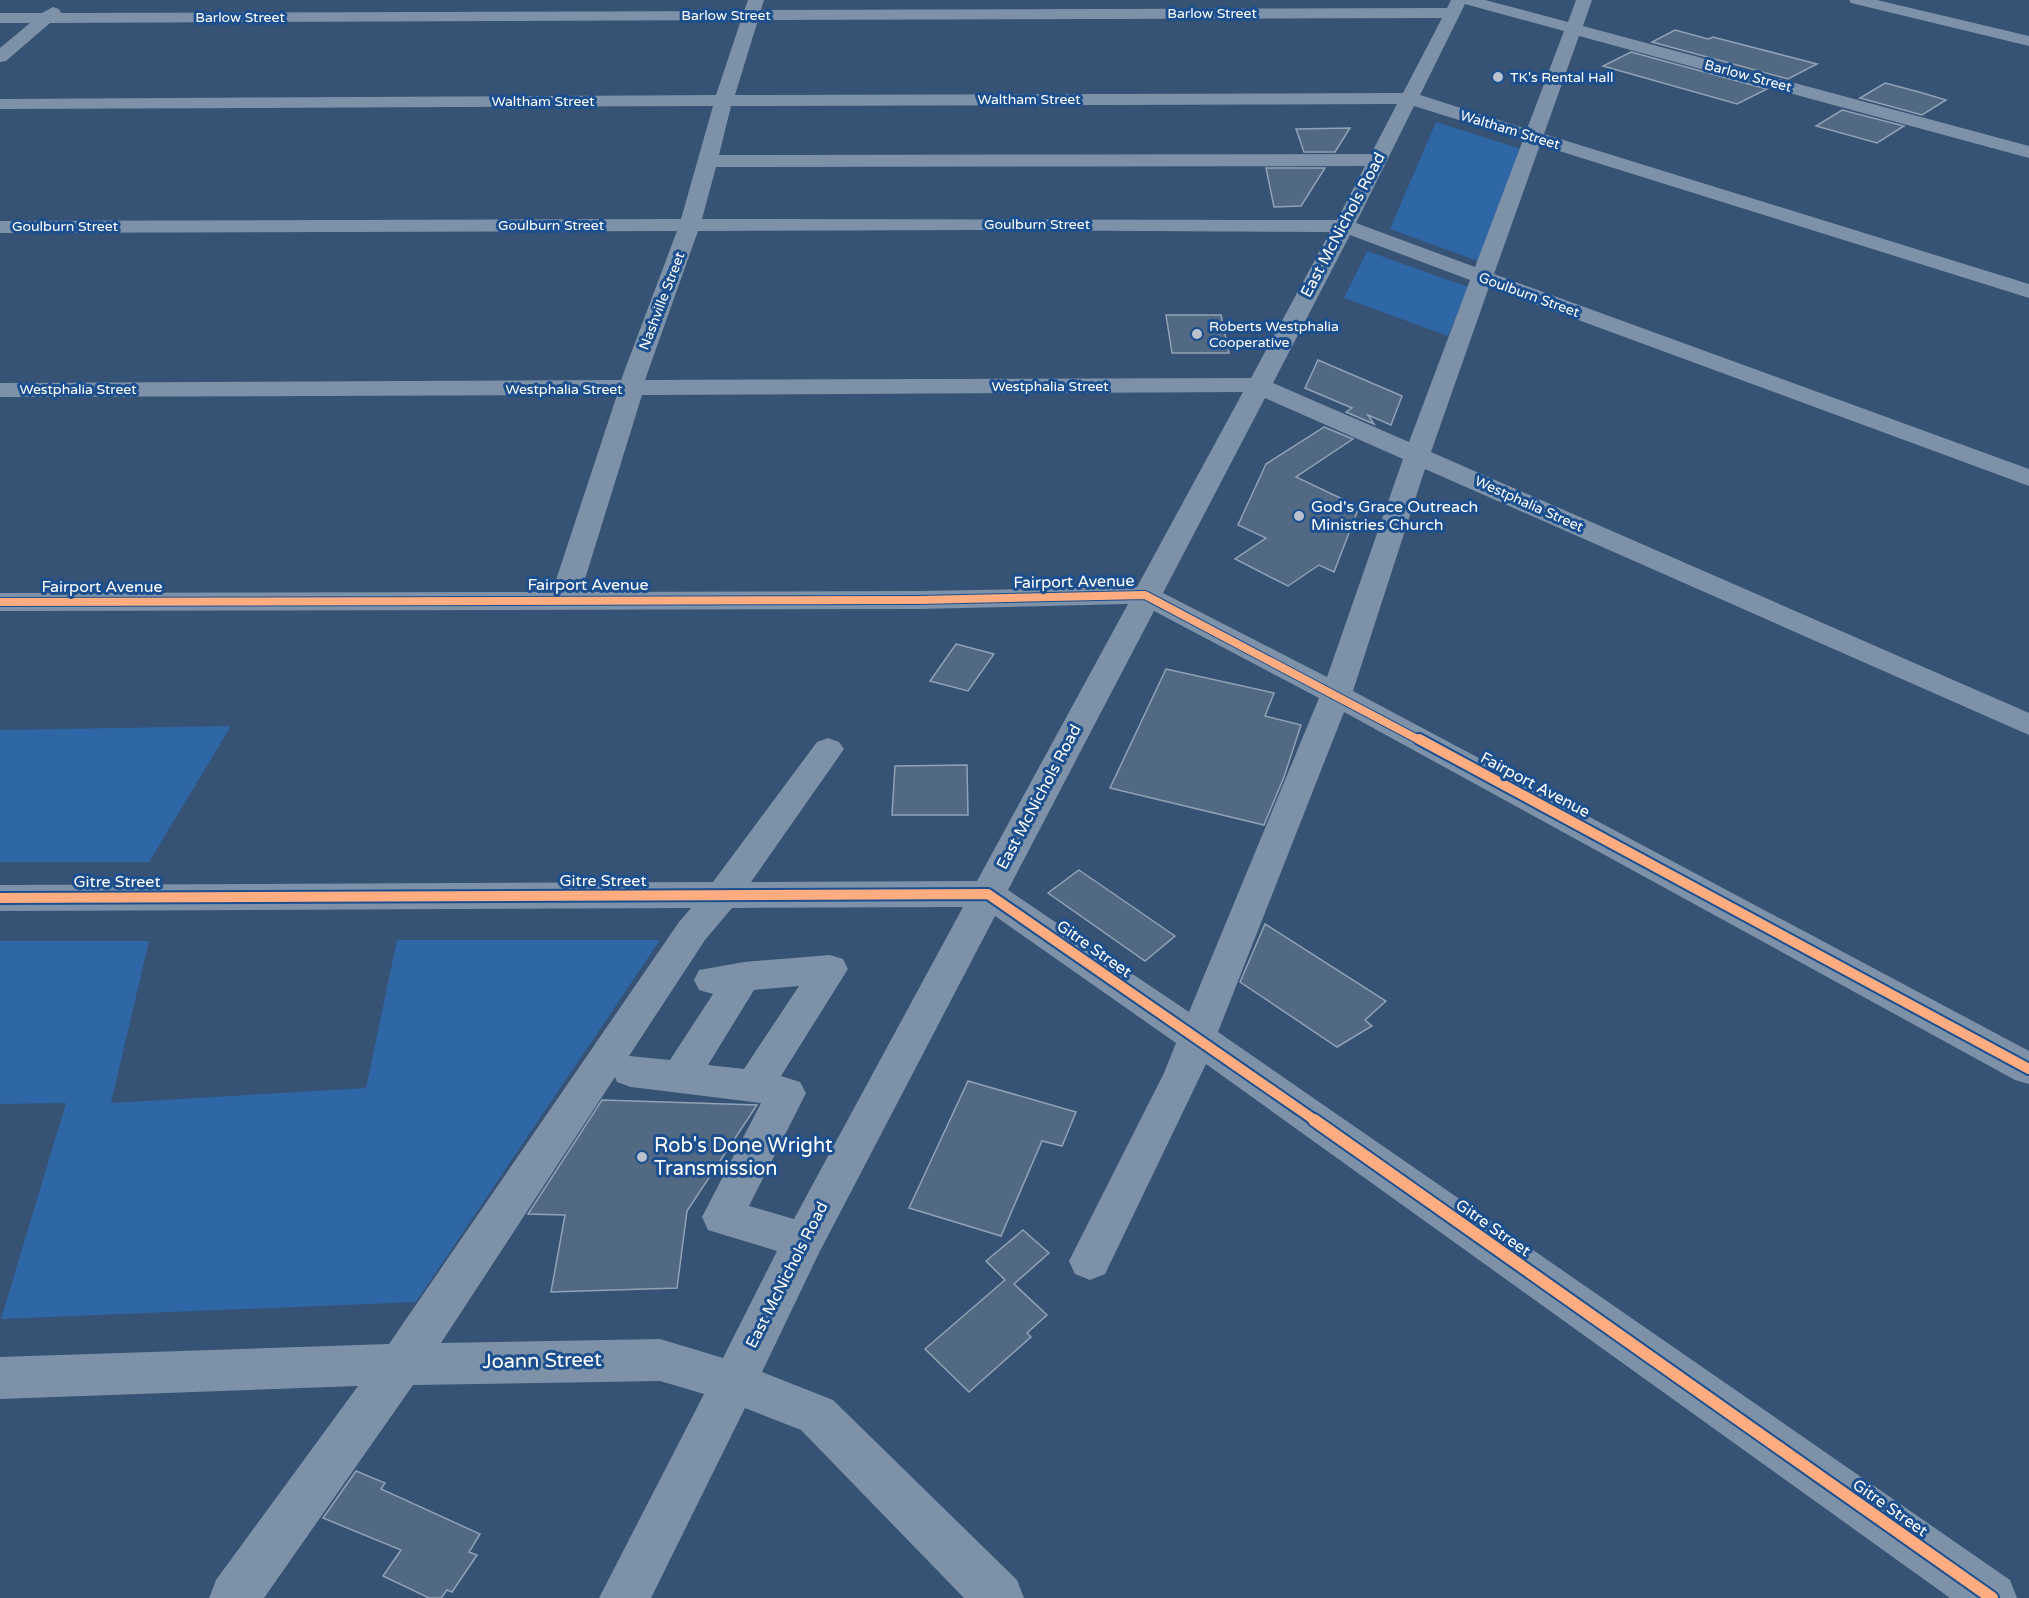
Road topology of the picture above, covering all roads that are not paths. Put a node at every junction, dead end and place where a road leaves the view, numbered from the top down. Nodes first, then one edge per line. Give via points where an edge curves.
1 (69, 0) edge
2 (1467, 0) edge
3 (1584, 0) edge
4 (1857, 0) edge
5 (1456, 6) edge
6 (754, 7) edge
7 (0, 18) edge
8 (46, 18) junction
9 (1573, 29) junction
10 (2029, 41) edge
11 (0, 57) edge
12 (1409, 99) junction
13 (724, 100) junction
14 (0, 104) edge
15 (1534, 138) junction
16 (2029, 152) edge
17 (1377, 160) junction
18 (707, 161) junction
19 (690, 225) junction
20 (1344, 226) junction
21 (0, 227) edge
22 (1482, 278) junction
23 (2029, 291) edge
24 (1257, 385) junction
25 (631, 388) junction
26 (0, 390) edge
27 (1417, 454) junction
28 (2029, 478) edge
29 (1145, 595) junction
30 (564, 600) junction
31 (0, 602) edge
32 (1336, 694) junction
33 (2029, 725) edge
34 (828, 749) dead end
35 (988, 894) junction
36 (723, 895) junction
37 (0, 898) edge
38 (1197, 1038) junction
39 (2029, 1069) edge
40 (631, 1071) dead end
41 (680, 1078) junction
42 (754, 1086) junction
43 (804, 1240) junction
44 (1090, 1262) dead end
45 (400, 1364) junction
46 (0, 1378) edge
47 (733, 1383) junction
48 (234, 1598) edge
49 (624, 1598) edge
50 (999, 1598) edge
51 (1992, 1598) edge

1 - 8 street
2 - 9 street, Barlow Street
3 - 9 street
4 - 10 street
5 - 6 street, Barlow Street
5 - 12 street, East McNichols Road
6 - 8 street, Barlow Street
6 - 13 street, Nashville Street
7 - 8 street, Barlow Street
8 - 11 street
9 - 15 street
9 - 16 street, Barlow Street
12 - 13 street, Waltham Street
12 - 15 street, Waltham Street
12 - 17 street, East McNichols Road
13 - 14 street, Waltham Street
13 - 18 street, Nashville Street
15 - 22 street
15 - 23 street, Waltham Street
17 - 18 street
17 - 20 street, East McNichols Road
18 - 19 street, Nashville Street
19 - 20 street, Goulburn Street
19 - 21 street, Goulburn Street
19 - 25 street, Nashville Street
20 - 22 street, Goulburn Street
20 - 24 street, East McNichols Road
22 - 27 street
22 - 28 street, Goulburn Street
24 - 25 street, Westphalia Street
24 - 27 street, Westphalia Street
24 - 29 street, East McNichols Road
25 - 26 street, Westphalia Street
25 - 30 street, Nashville Street
27 - 32 street
27 - 33 street, Westphalia Street
29 - 30 street, Fairport Avenue via 919,600
29 - 32 street, Fairport Avenue
29 - 35 street, East McNichols Road
30 - 31 street, Fairport Avenue
32 - 38 street
32 - 39 street, Fairport Avenue
34 - 36 street
35 - 36 street, Gitre Street
35 - 38 street, Gitre Street
35 - 43 street, East McNichols Road
36 - 37 street, Gitre Street
36 - 45 street via 692,931
38 - 44 street
38 - 51 street, Gitre Street
40 - 41 street
41 - 42 street
41 - 42 street via 728,978 830,969
42 - 43 street via 786,1093 723,1217
43 - 47 street, East McNichols Road
45 - 46 street, Joann Street
45 - 47 street, Joann Street via 660,1360
45 - 48 street
47 - 49 street, East McNichols Road
47 - 50 street, Joann Street via 818,1415

